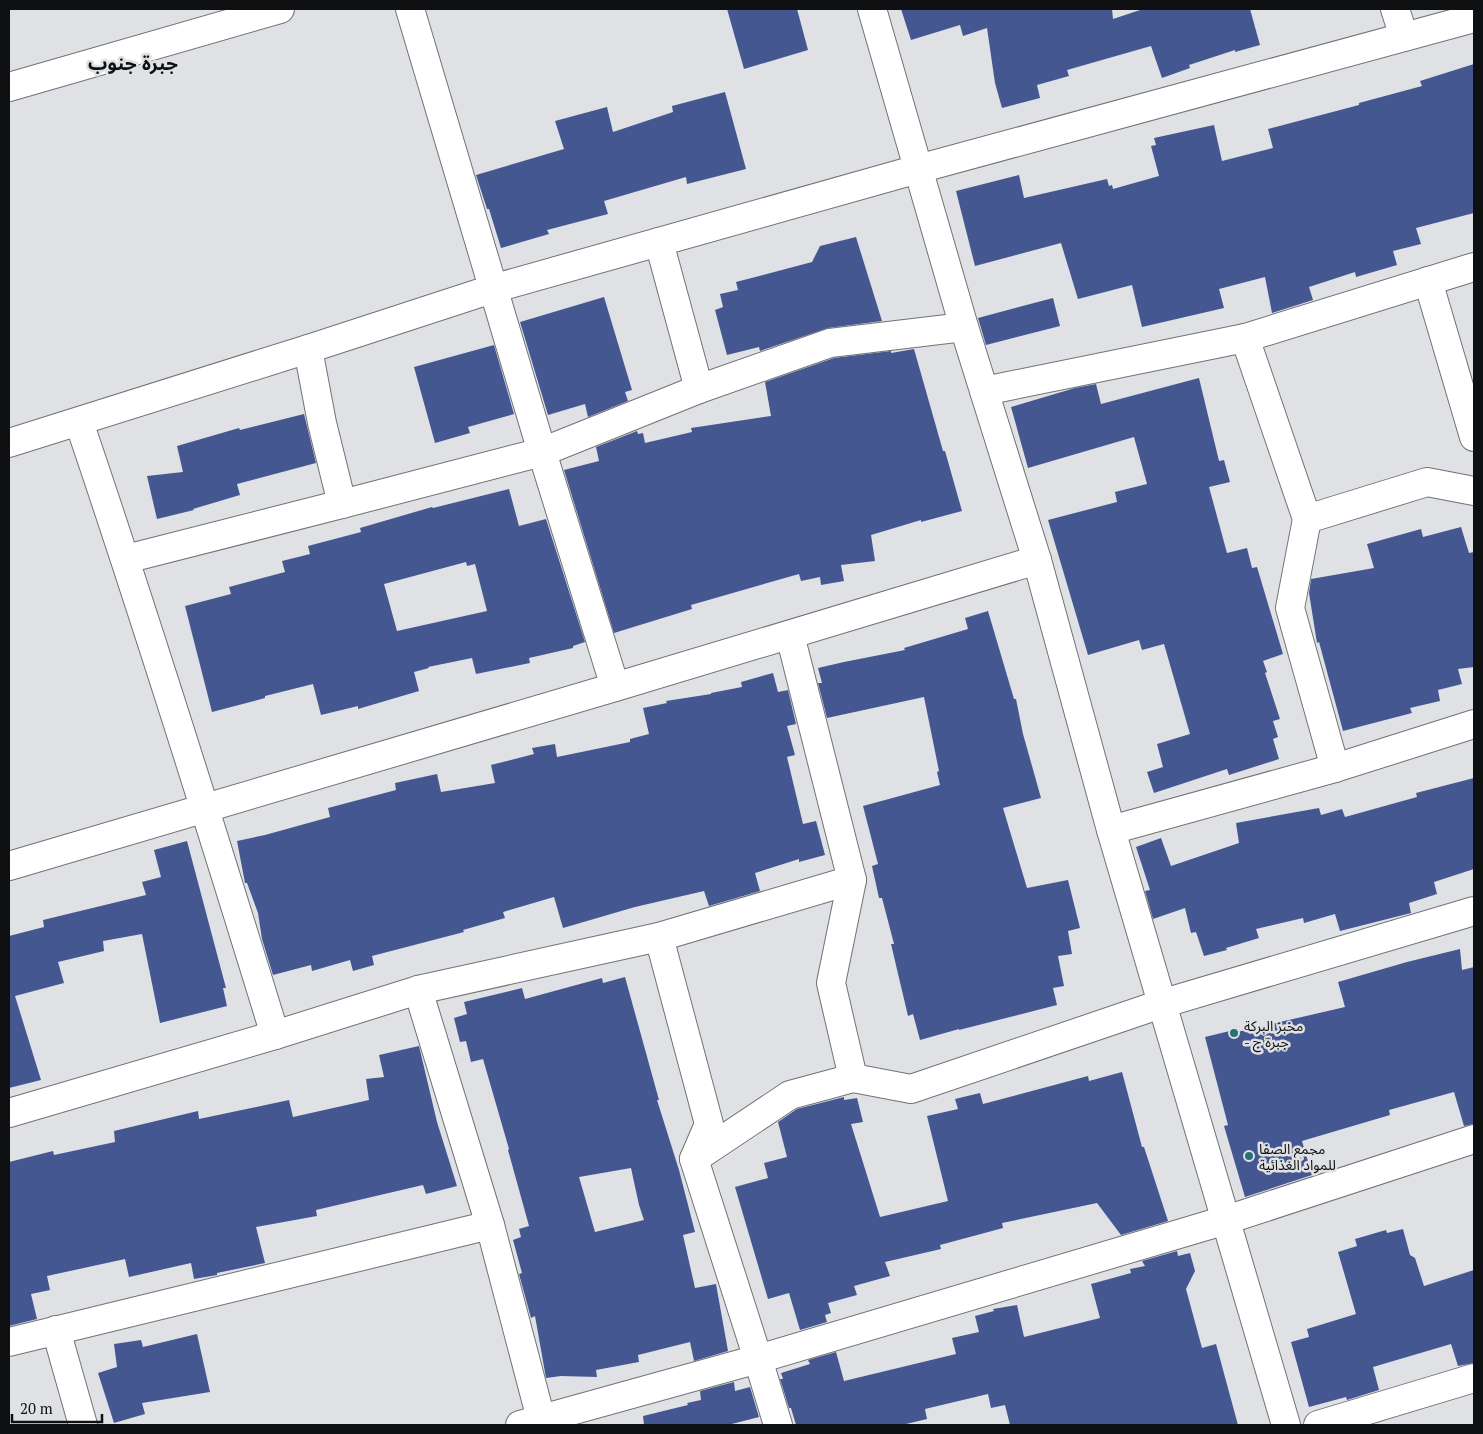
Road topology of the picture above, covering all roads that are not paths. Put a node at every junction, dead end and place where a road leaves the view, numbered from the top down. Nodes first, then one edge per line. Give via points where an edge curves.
1 (280, 9) edge
2 (410, 9) edge
3 (872, 9) edge
4 (1395, 9) edge
5 (1474, 18) edge
6 (1404, 37) junction
7 (9, 87) edge
8 (918, 169) junction
9 (659, 242) junction
10 (1474, 267) edge
11 (1428, 281) junction
12 (492, 289) junction
13 (964, 327) junction
14 (1245, 338) junction
15 (308, 349) junction
16 (698, 389) junction
17 (984, 391) junction
18 (79, 422) junction
19 (1474, 437) edge
20 (9, 443) edge
21 (542, 452) junction
22 (1474, 491) edge
23 (342, 504) junction
24 (1307, 518) junction
25 (126, 559) junction
26 (1037, 560) junction
27 (790, 635) junction
28 (615, 687) junction
29 (1474, 724) edge
30 (1335, 768) junction
31 (206, 809) junction
32 (1111, 830) junction
33 (9, 866) edge
34 (852, 880) junction
35 (1474, 911) edge
36 (659, 937) junction
37 (418, 990) junction
38 (1161, 1004) junction
39 (275, 1035) junction
40 (853, 1078) junction
41 (9, 1112) edge
42 (1474, 1139) edge
43 (694, 1159) junction
44 (1226, 1220) junction
45 (490, 1225) junction
46 (56, 1330) junction
47 (9, 1342) edge
48 (758, 1359) junction
49 (1474, 1378) edge
50 (530, 1422) edge
51 (83, 1425) edge
52 (778, 1425) edge
53 (1286, 1425) edge
54 (1318, 1425) edge

1 - 7 street
2 - 12 street
3 - 8 street
4 - 6 street
5 - 6 street
6 - 8 street
8 - 9 street
8 - 13 street
9 - 12 street
9 - 16 street
10 - 11 street
11 - 14 street
11 - 19 street
12 - 15 street
12 - 21 street
13 - 16 street via 830,343
13 - 17 street
14 - 17 street
14 - 24 street
15 - 18 street
15 - 23 street
16 - 21 street
17 - 26 street
18 - 20 street
18 - 25 street
21 - 23 street
21 - 28 street
22 - 24 street via 1428,482
23 - 25 street
24 - 30 street via 1290,608
25 - 31 street
26 - 27 street
26 - 32 street
27 - 28 street
27 - 34 street
28 - 31 street
29 - 30 street
30 - 32 street
31 - 33 street
31 - 39 street
32 - 38 street
34 - 36 street
34 - 40 street via 831,983
35 - 38 street
36 - 37 street
36 - 43 street via 709,1124
37 - 39 street
37 - 45 street
38 - 40 street via 911,1089
38 - 44 street
39 - 41 street
40 - 43 street via 790,1095
42 - 44 street
43 - 48 street
44 - 48 street
44 - 53 street
45 - 46 street
45 - 50 street
46 - 47 street
46 - 51 street
48 - 50 street
48 - 52 street
49 - 54 street

